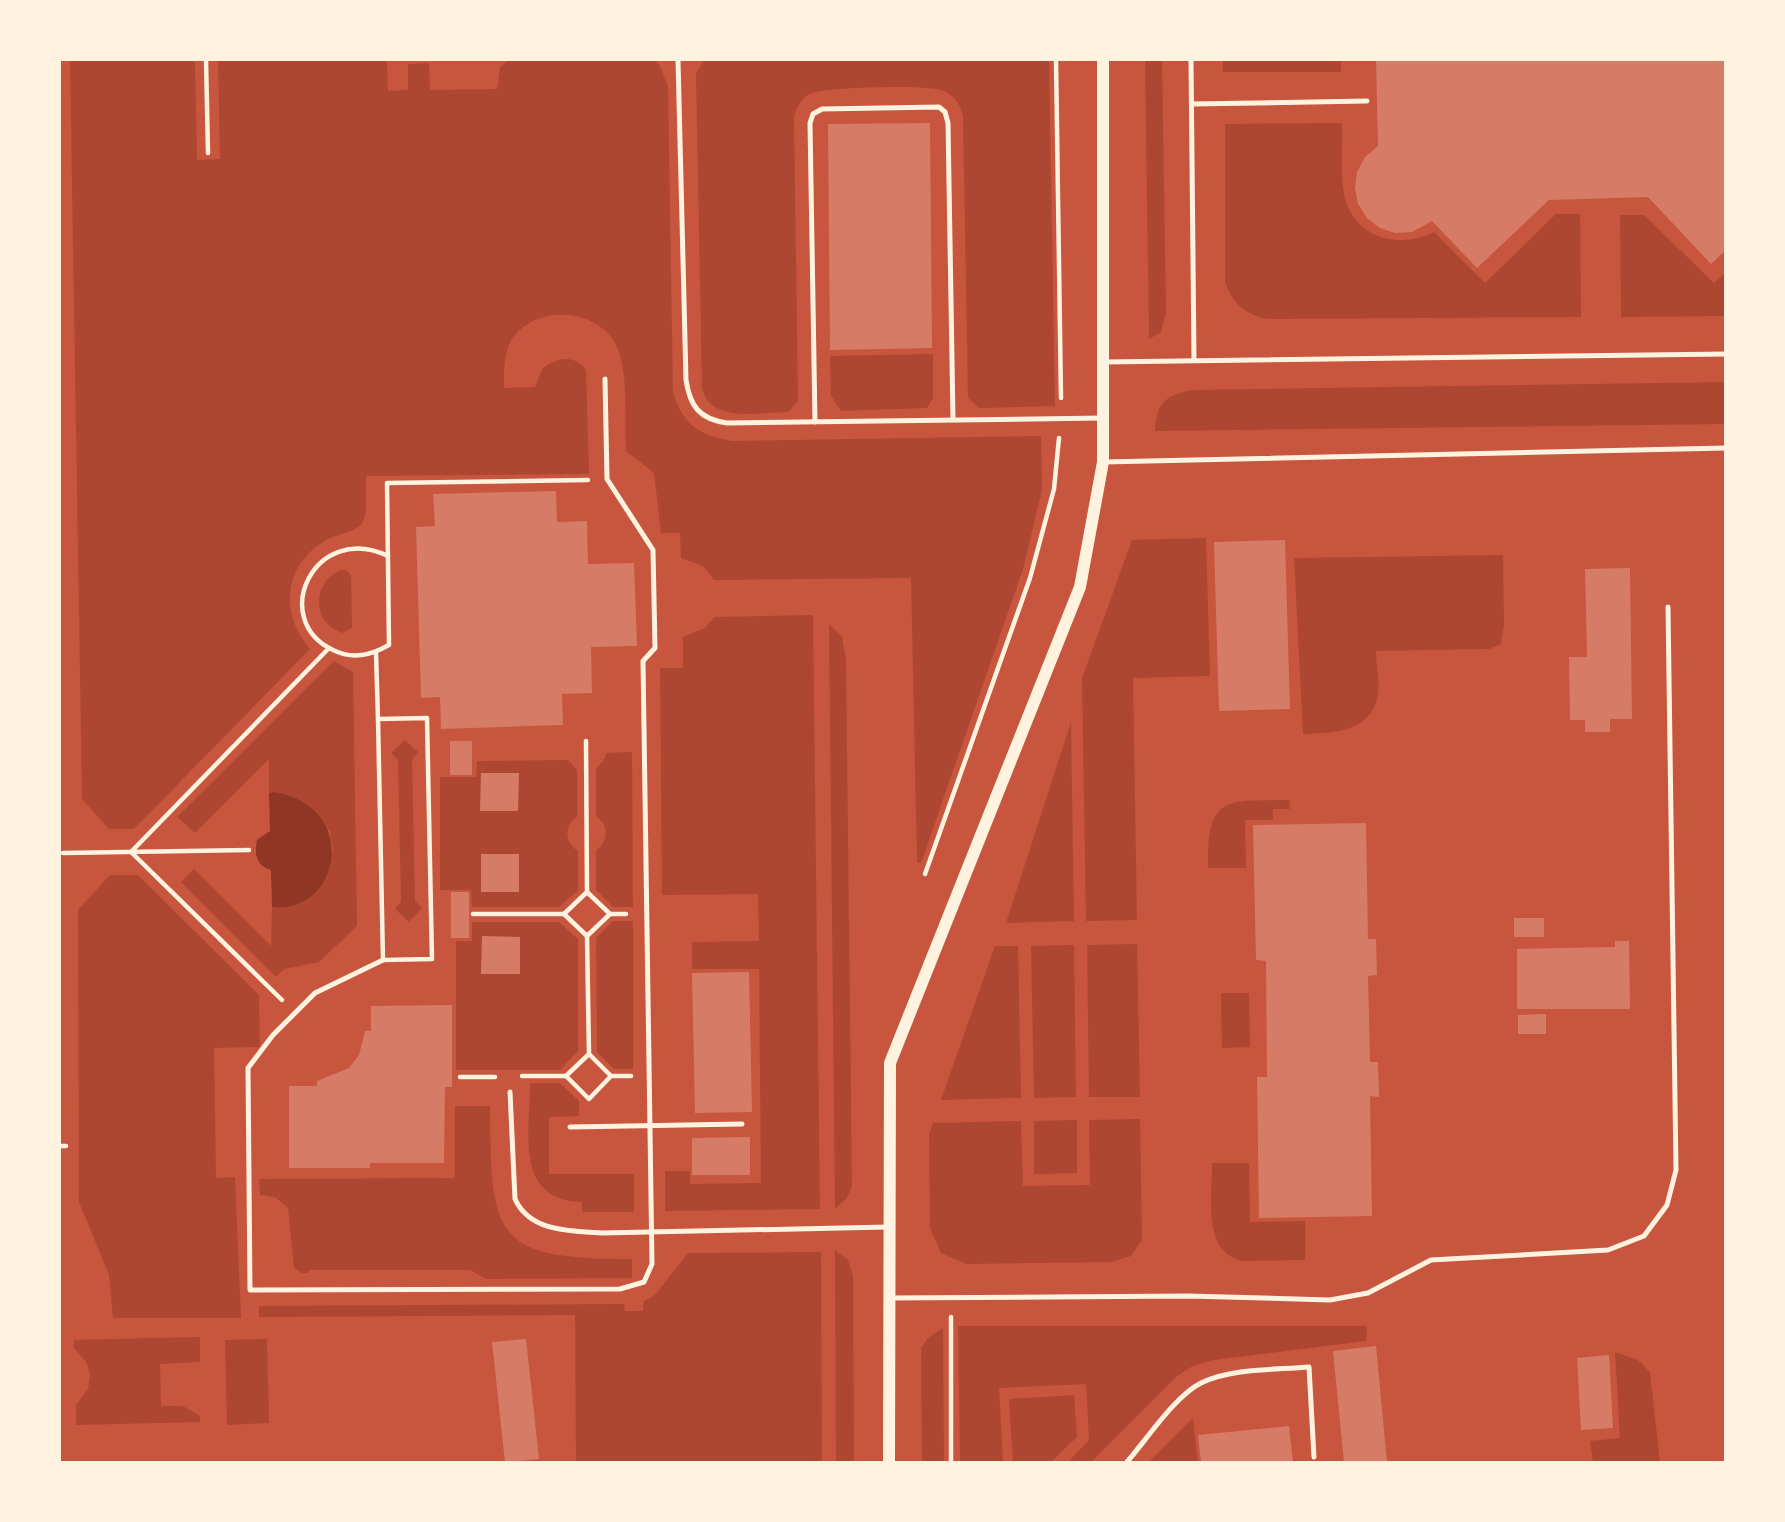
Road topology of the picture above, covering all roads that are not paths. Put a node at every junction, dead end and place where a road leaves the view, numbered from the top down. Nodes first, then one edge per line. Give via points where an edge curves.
1 (678, 60) edge
2 (1102, 60) edge
3 (1191, 60) edge
4 (1367, 102) dead end
5 (1192, 104) junction
6 (1726, 354) edge
7 (1194, 359) junction
8 (1105, 362) junction
9 (605, 379) dead end
10 (1104, 418) junction
11 (953, 419) junction
12 (815, 422) junction
13 (1726, 448) edge
14 (1103, 462) junction
15 (1668, 607) dead end
16 (383, 960) road end
17 (509, 1092) dead end
18 (742, 1124) dead end
19 (650, 1125) junction
20 (570, 1127) dead end
21 (888, 1227) junction
22 (652, 1232) junction
23 (888, 1298) junction
24 (1314, 1457) dead end
25 (889, 1462) edge
26 (1127, 1462) edge

1 - 12 lane via 686,380 692,406 701,415 727,424
2 - 8 street
3 - 5 lane
4 - 5 lane
5 - 7 lane
6 - 7 lane
7 - 8 lane
8 - 10 street
9 - 19 lane via 607,479 653,550 655,649 643,661
10 - 11 lane
10 - 14 street
11 - 12 lane
11 - 12 lane via 945,112 939,107 822,109 813,114 810,124
13 - 14 lane
14 - 21 street via 1080,587 890,1063
15 - 23 lane via 1676,1170 1667,1205 1644,1236 1608,1250 1432,1260 1368,1293 1330,1300
16 - 22 lane via 315,993 248,1068 250,1290 634,1287 650,1274
17 - 22 lane via 512,1177 520,1211 560,1230
18 - 19 lane
19 - 20 lane
19 - 22 lane
21 - 22 lane
21 - 23 street
23 - 25 street
24 - 26 lane via 1309,1367 1200,1383

